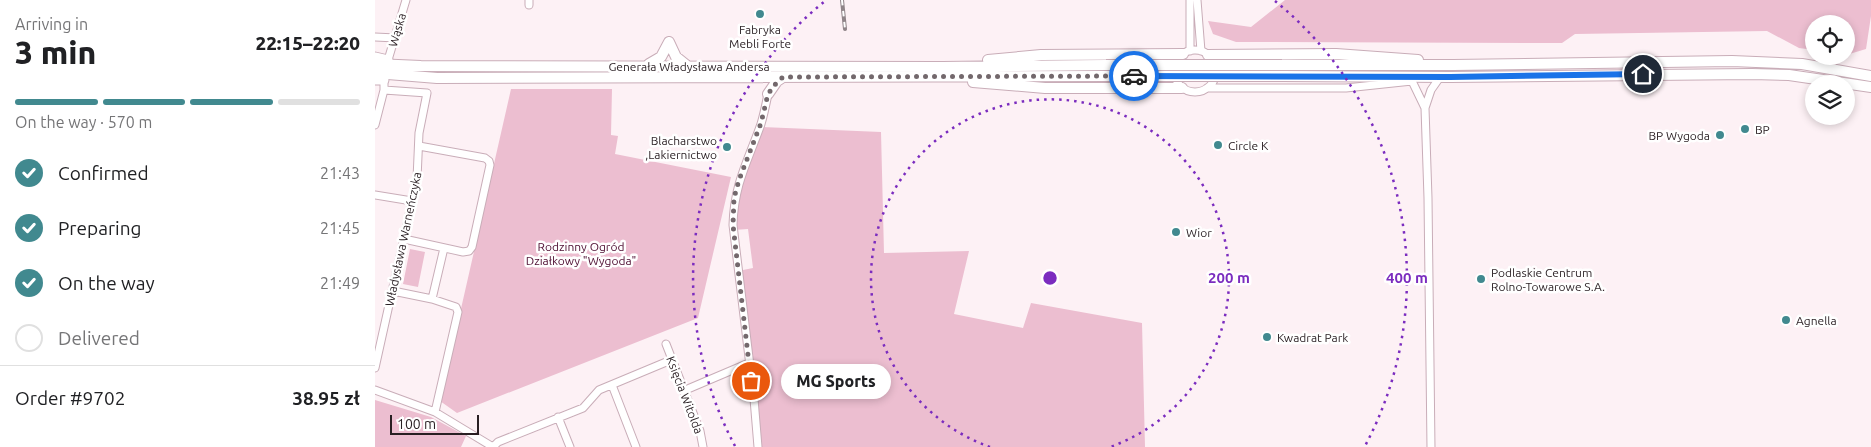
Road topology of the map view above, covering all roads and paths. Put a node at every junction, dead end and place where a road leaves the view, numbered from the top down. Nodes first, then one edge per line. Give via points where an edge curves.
1 (406, 0) edge
2 (1190, 0) edge
3 (1197, 0) edge
4 (375, 37) edge
5 (395, 38) junction
6 (1186, 53) junction
7 (1204, 53) junction
8 (375, 57) edge
9 (388, 60) junction
10 (375, 64) edge
11 (647, 65) junction
12 (686, 65) junction
13 (1453, 65) junction
14 (421, 66) junction
15 (1107, 70) junction
16 (942, 71) junction
17 (375, 73) edge
18 (1871, 76) edge
19 (755, 77) junction
20 (783, 77) junction
21 (1450, 77) junction
22 (437, 78) junction
23 (1438, 80) junction
24 (1412, 81) junction
25 (1871, 87) edge
26 (380, 88) edge
27 (1182, 88) junction
28 (1207, 88) junction
29 (768, 94) junction
30 (1425, 108) junction
31 (375, 125) edge
32 (419, 146) junction
33 (375, 195) edge
34 (413, 202) junction
35 (404, 239) junction
36 (443, 248) junction
37 (393, 291) junction
38 (432, 299) junction
39 (666, 344) dead end
40 (671, 360) junction
41 (749, 363) junction
42 (375, 368) edge
43 (612, 385) junction
44 (375, 390) edge
45 (683, 390) junction
46 (435, 412) junction
47 (558, 417) junction
48 (493, 447) edge
49 (570, 447) edge
50 (635, 447) edge
51 (703, 447) edge
52 (758, 447) edge
53 (1431, 447) edge

1 - 5 street, Wąska
2 - 6 street
3 - 7 street
4 - 5 street
5 - 9 street, Wąska
6 - 7 street
6 - 16 highway via 1041,55 961,63
6 - 27 street via 1174,68 1175,79
7 - 13 highway via 1353,55
7 - 28 street via 1214,62 1216,72
8 - 9 main road
9 - 14 highway
10 - 14 highway, Generała Władysława Andersa
11 - 12 highway, Generała Władysława Andersa
11 - 12 highway via 661,58 669,42 676,57
11 - 14 highway, Generała Władysława Andersa
12 - 16 highway, Generała Władysława Andersa
13 - 15 highway, Generała Władysława Andersa, bridge
13 - 18 highway, Generała Władysława Andersa via 1731,61 1802,64
15 - 16 highway, Generała Władysława Andersa
15 - 21 highway, Generała Władysława Andersa, bridge
16 - 20 highway, Generała Władysława Andersa
16 - 27 highway via 961,81 1032,88
17 - 22 highway, Generała Władysława Andersa
19 - 20 highway, Generała Władysława Andersa
19 - 22 highway, Generała Władysława Andersa
19 - 29 highway
20 - 29 highway
21 - 23 highway
21 - 25 highway, Generała Władysława Andersa via 1752,74 1798,76
22 - 26 highway
23 - 24 highway
23 - 30 street
24 - 28 street via 1346,88
24 - 30 street
26 - 31 street
26 - 32 street, Władysława Warneńczyka via 427,93
27 - 28 street via 1194,92
29 - 41 street via 761,123 739,180 733,211
30 - 53 street
32 - 34 street, Władysława Warneńczyka
32 - 36 street via 485,158 490,165 473,247 463,252
33 - 34 street
34 - 35 street, Władysława Warneńczyka
35 - 36 street
35 - 37 street, Władysława Warneńczyka
36 - 38 street
37 - 38 street
37 - 42 street, Władysława Warneńczyka
38 - 46 street via 452,304 458,312
39 - 40 street, Księcia Witolda
40 - 43 street
40 - 45 street, Księcia Witolda
41 - 45 street
41 - 52 street
43 - 47 street via 595,392 583,408
43 - 50 street
44 - 46 street
45 - 51 street, Księcia Witolda
46 - 48 street
47 - 48 street
47 - 49 street

